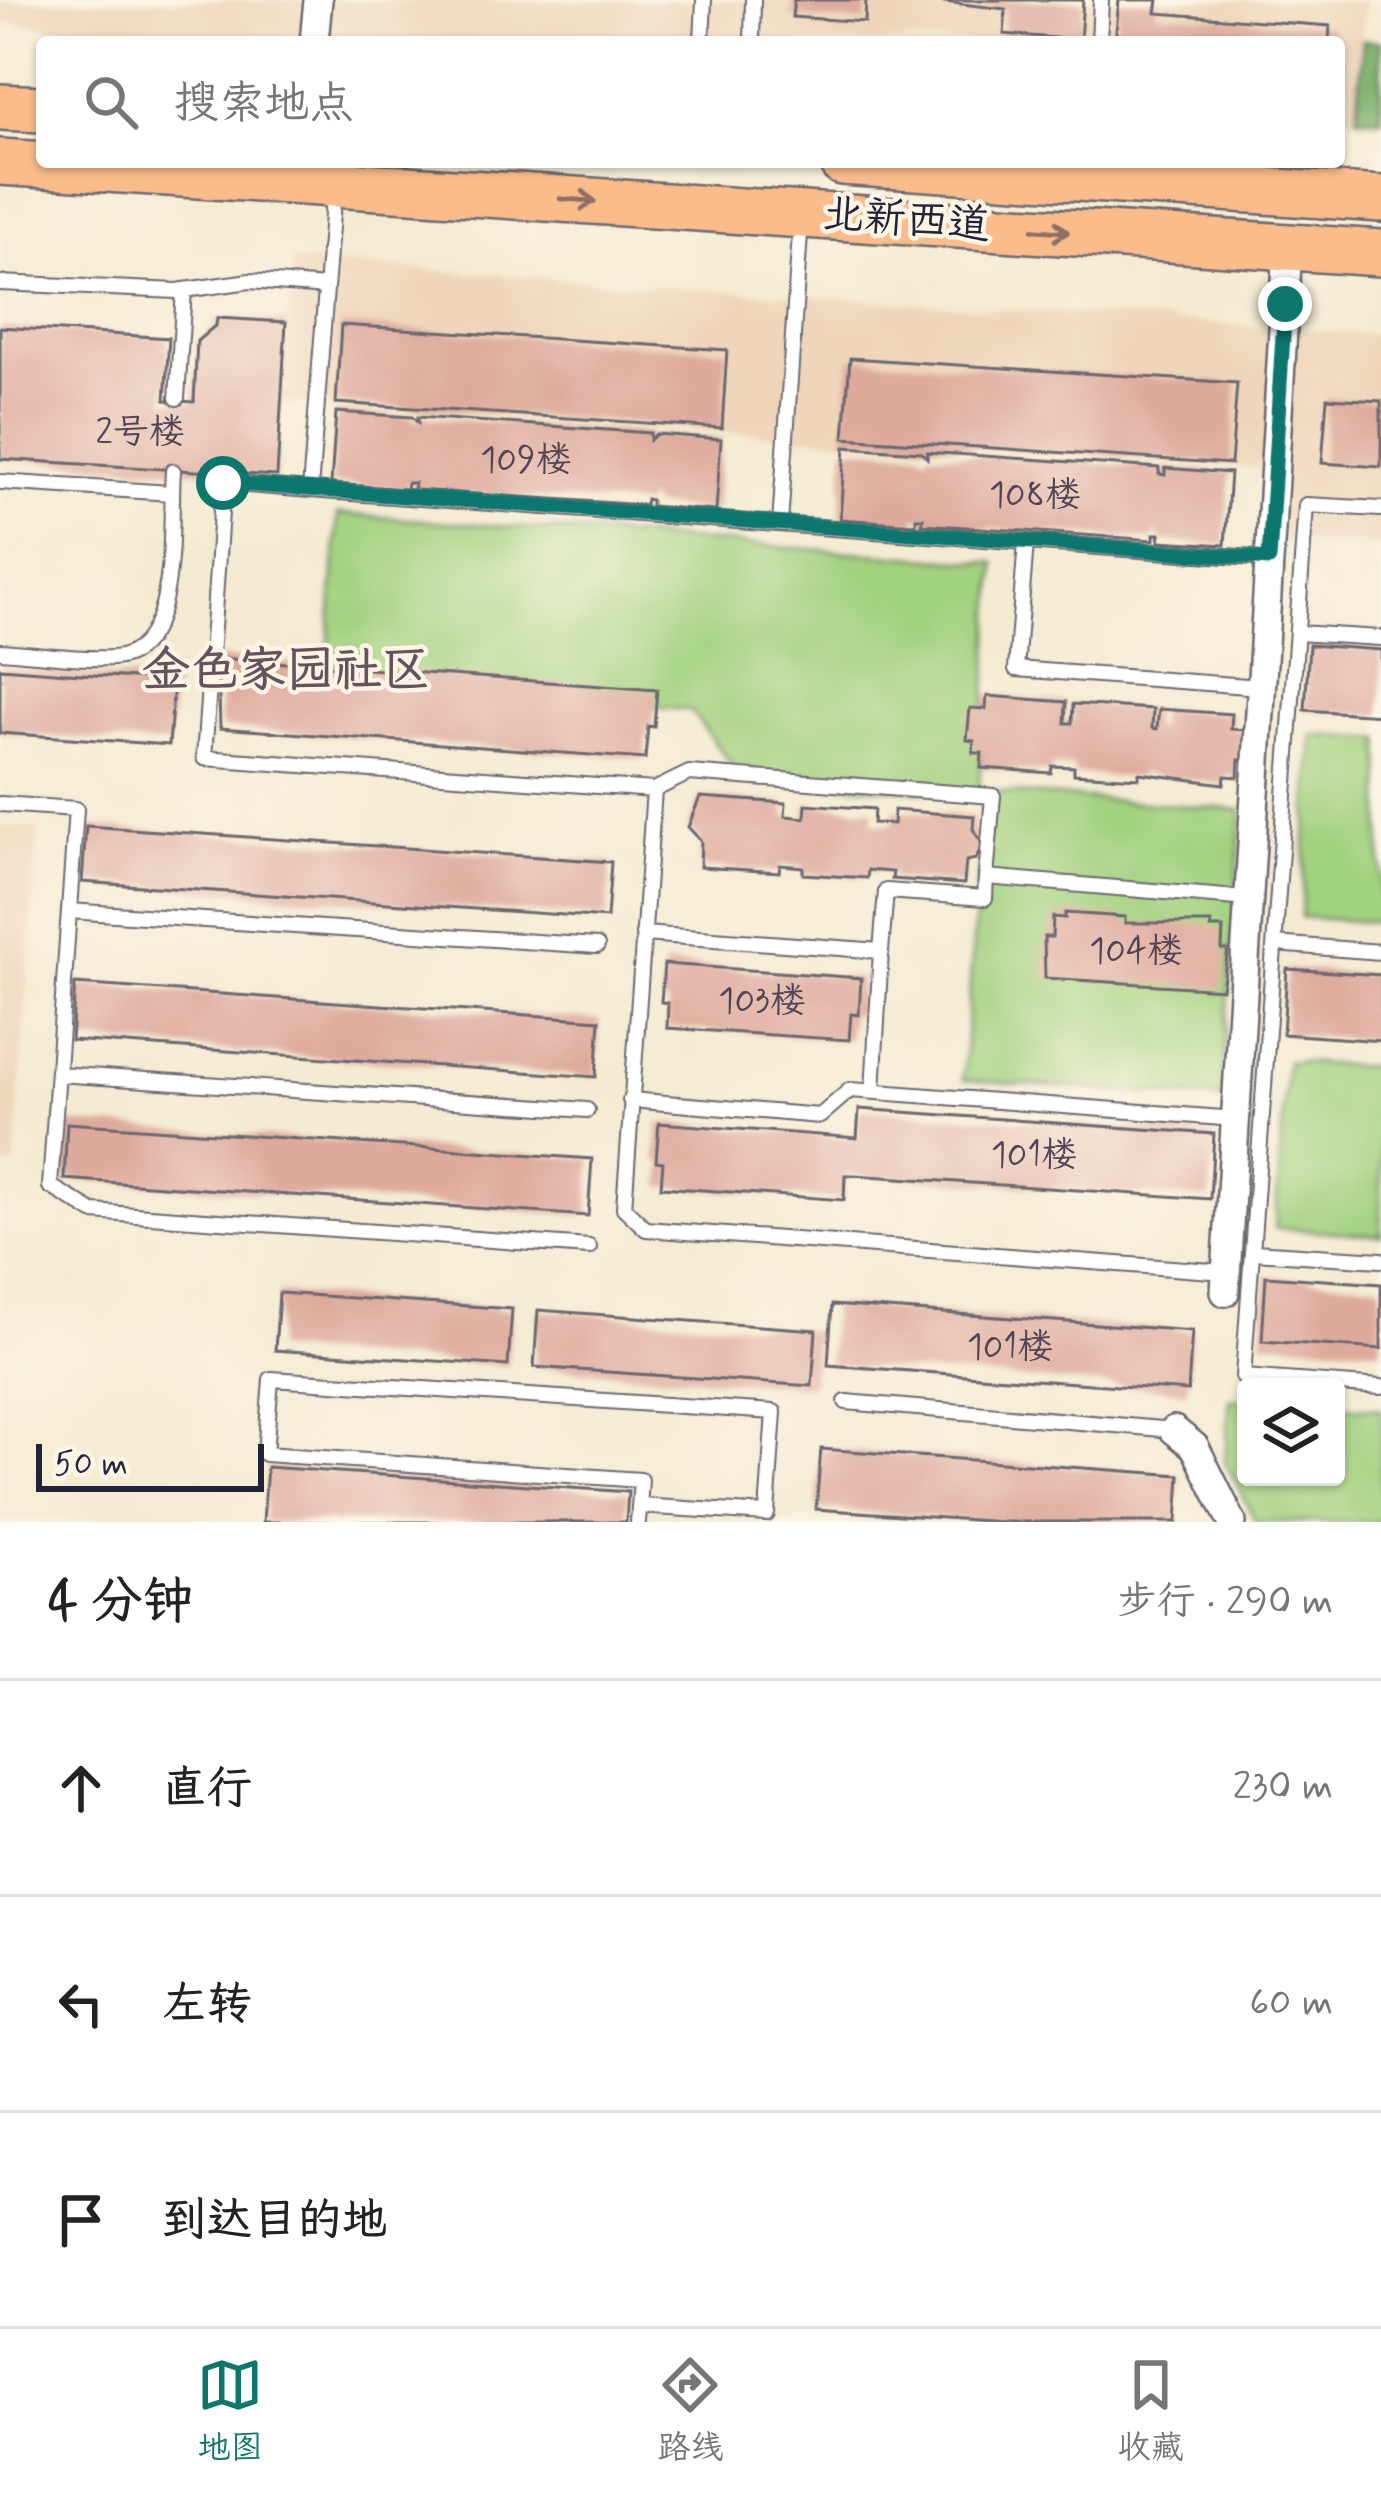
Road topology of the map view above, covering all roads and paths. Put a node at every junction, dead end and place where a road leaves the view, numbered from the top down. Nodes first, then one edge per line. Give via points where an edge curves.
1 (318, 0) edge
2 (704, 0) edge
3 (753, 0) edge
4 (1101, 0) edge
5 (315, 36) edge
6 (702, 36) edge
7 (752, 36) edge
8 (1099, 36) edge
9 (0, 106) edge
10 (36, 109) edge
11 (0, 162) edge
12 (36, 164) edge
13 (91, 168) edge
14 (1008, 168) edge
15 (1091, 171) edge
16 (334, 184) junction
17 (1381, 199) edge
18 (801, 214) junction
19 (1288, 247) junction
20 (1381, 253) edge
21 (0, 284) edge
22 (326, 286) junction
23 (184, 290) junction
24 (177, 398) dead end
25 (172, 471) dead end
26 (0, 482) edge
27 (310, 490) junction
28 (171, 493) junction
29 (1381, 509) edge
30 (780, 524) junction
31 (1026, 542) junction
32 (1269, 559) junction
33 (1297, 633) junction
34 (1381, 638) edge
35 (0, 651) edge
36 (1261, 687) junction
37 (654, 790) junction
38 (0, 804) edge
39 (986, 877) junction
40 (1249, 899) junction
41 (69, 911) junction
42 (643, 934) junction
43 (1275, 944) junction
44 (597, 946) dead end
45 (881, 951) junction
46 (1381, 952) edge
47 (58, 1074) junction
48 (873, 1091) junction
49 (630, 1100) junction
50 (587, 1110) dead end
51 (1236, 1119) junction
52 (589, 1247) dead end
53 (1253, 1252) junction
54 (1381, 1260) edge
55 (1226, 1282) joint
56 (1381, 1387) edge
57 (846, 1402) dead end
58 (1174, 1430) joint
59 (639, 1514) edge
60 (1232, 1522) edge

1 - 5 street
2 - 6 lane
3 - 7 lane
4 - 8 lane
9 - 10 main road
11 - 12 main road, 北新西道
13 - 16 main road, 北新西道
14 - 15 main road, 北新西道
15 - 17 main road, 北新西道
16 -> 18 main road, 北新西道
16 - 22 lane
18 -> 19 main road, 北新西道
18 - 30 lane
19 - 20 main road, 北新西道
19 - 32 street
21 - 23 lane
22 - 23 lane via 250,281
22 - 27 lane
23 - 24 lane
25 - 28 lane
26 - 28 lane
27 - 30 lane
27 - 37 lane via 223,483 204,758
28 - 35 lane via 163,618 145,647 117,658
29 - 33 lane via 1306,505
30 - 31 lane
31 - 32 lane
31 - 36 lane via 1016,670
32 - 36 street
33 - 34 lane
33 - 43 lane
36 - 40 street
37 - 39 lane via 689,773 993,796
37 - 42 lane
38 - 41 lane via 76,809
39 - 40 lane
39 - 45 lane via 985,898 886,891
40 - 51 street
41 - 44 lane
41 - 47 lane
42 - 45 lane
42 - 49 lane
43 - 46 lane
43 - 53 lane
45 - 48 lane
47 - 50 lane
47 - 52 lane via 50,1186 93,1212
48 - 49 lane via 850,1090 820,1116
48 - 51 lane
49 - 55 lane via 624,1208 646,1229
51 - 55 street
53 - 54 lane
53 - 56 lane via 1243,1377
57 - 58 lane
58 - 60 street via 1195,1447
59 - 59 lane via 641,1480 265,1454 271,1379 774,1412 767,1514

